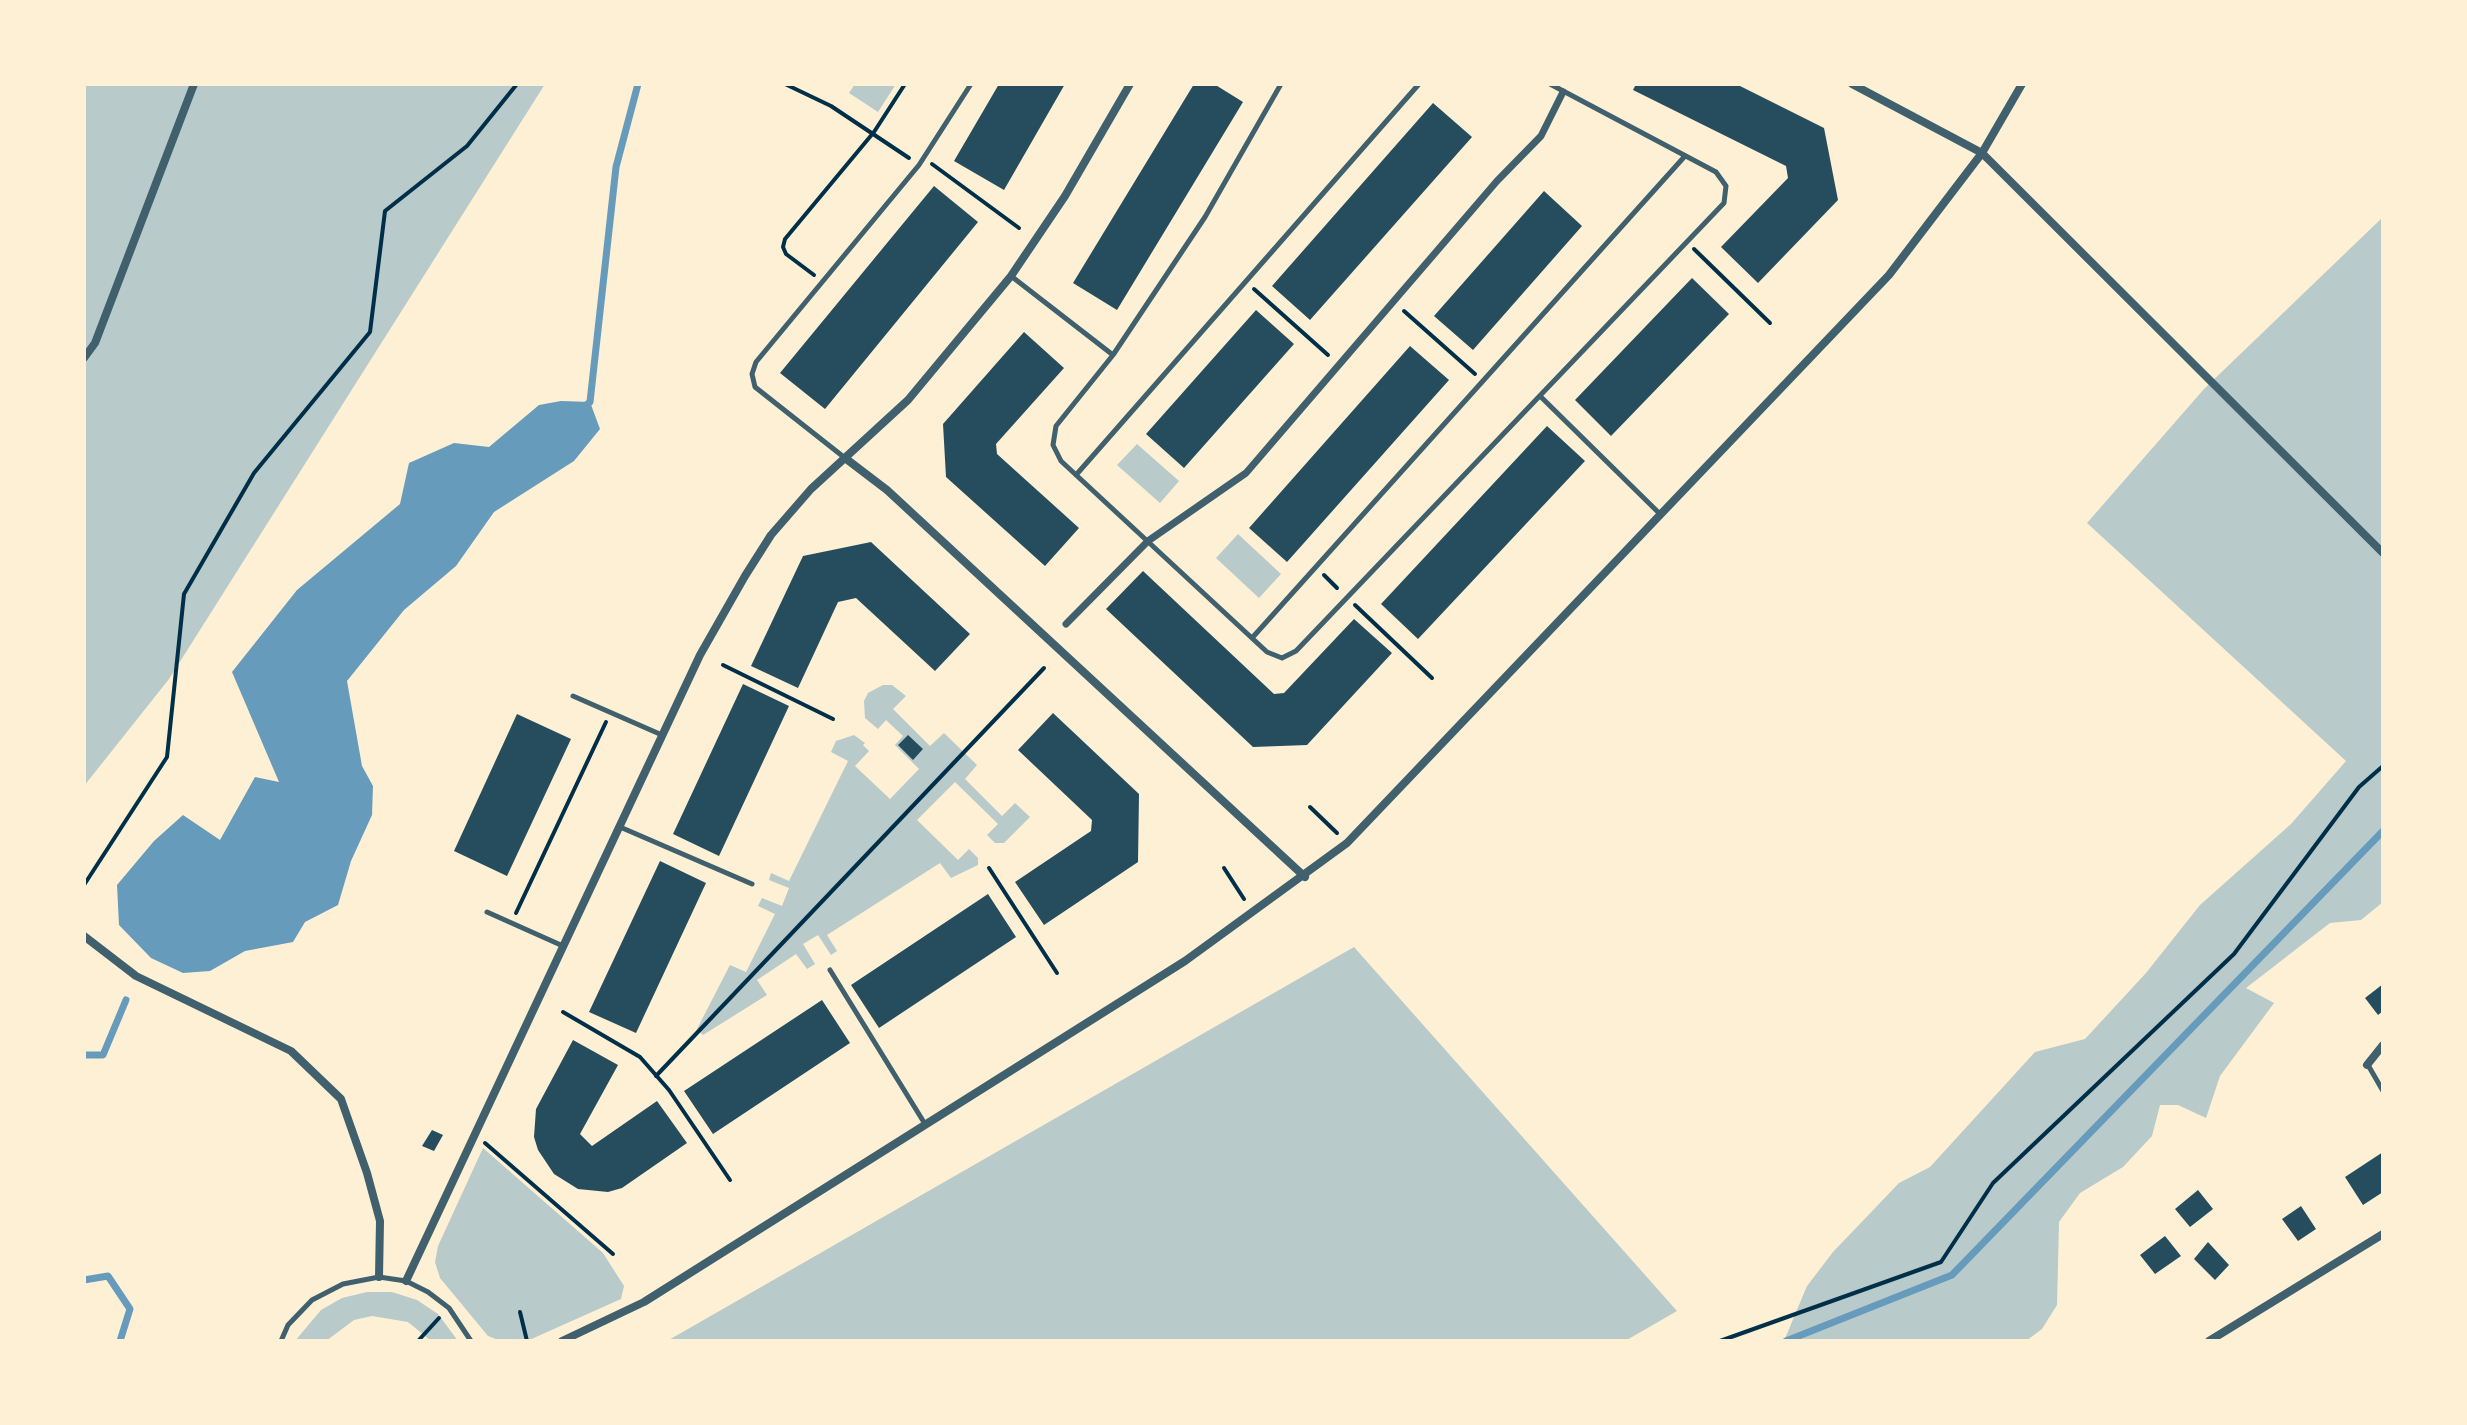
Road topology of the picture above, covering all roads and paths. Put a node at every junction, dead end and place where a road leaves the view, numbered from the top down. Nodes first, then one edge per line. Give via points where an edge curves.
1 (194, 84) edge
2 (517, 84) edge
3 (785, 84) edge
4 (905, 84) edge
5 (971, 84) edge
6 (1130, 84) edge
7 (1281, 84) edge
8 (1419, 84) edge
9 (1550, 84) edge
10 (1852, 84) edge
11 (2022, 84) edge
12 (1563, 92) junction
13 (874, 132) junction
14 (1982, 153) junction
15 (1685, 156) junction
16 (924, 158) junction
17 (919, 165) junction
18 (1019, 228) dead end
19 (1687, 242) junction
20 (1011, 276) junction
21 (822, 282) junction
22 (1245, 282) junction
23 (1393, 301) junction
24 (1770, 323) dead end
25 (1113, 355) junction
26 (84, 358) edge
27 (1338, 365) junction
28 (1483, 381) junction
29 (1540, 396) junction
30 (845, 458) junction
31 (1076, 475) junction
32 (1661, 515) junction
33 (1148, 541) junction
34 (2383, 553) edge
35 (1316, 567) junction
36 (1347, 597) junction
37 (1066, 624) dead end
38 (1252, 638) junction
39 (723, 665) dead end
40 (1044, 668) dead end
41 (1432, 678) dead end
42 (573, 696) dead end
43 (610, 712) junction
44 (833, 719) dead end
45 (662, 735) junction
46 (2383, 766) edge
47 (1310, 807) dead end
48 (619, 827) junction
49 (1338, 834) dead end
50 (989, 868) dead end
51 (1224, 868) dead end
52 (1305, 877) junction
53 (752, 884) dead end
54 (84, 885) edge
55 (1246, 903) dead end
56 (487, 912) dead end
57 (512, 923) junction
58 (84, 936) edge
59 (563, 946) junction
60 (830, 970) dead end
61 (1057, 973) dead end
62 (563, 1012) dead end
63 (2383, 1045) edge
64 (2367, 1065) joint
65 (656, 1076) junction
66 (2383, 1091) edge
67 (925, 1125) junction
68 (495, 1149) dead end
69 (730, 1180) dead end
70 (2383, 1234) edge
71 (613, 1254) dead end
72 (379, 1277) junction
73 (406, 1281) junction
74 (449, 1308) junction
75 (520, 1312) dead end
76 (281, 1341) edge
77 (418, 1341) edge
78 (471, 1341) edge
79 (527, 1341) edge
80 (562, 1341) edge
81 (1720, 1341) edge
82 (2209, 1341) edge

1 - 26 street via 95,343
2 - 54 path via 467,146 385,211 370,332 254,473 184,594 167,757
3 - 13 path
4 - 13 path
5 - 16 lane
6 - 20 street
7 - 25 lane via 1205,217
8 - 22 lane
9 - 12 lane
10 - 14 street
11 - 14 street
12 - 15 lane
12 - 23 street via 1541,136
13 - 17 path
13 - 21 path via 785,239 786,254
14 - 32 street via 1889,275
14 - 34 street
15 - 19 lane via 1716,172 1726,186 1724,203
15 - 28 lane
16 - 17 lane
16 - 18 path
17 - 21 lane
19 - 24 path
19 - 29 lane
20 - 25 lane
20 - 30 street via 908,400
21 - 30 lane via 756,362 752,374 755,387
22 - 27 path
22 - 31 lane
23 - 27 street
23 - 28 path
25 - 31 lane via 1056,426 1053,445
27 - 33 street via 1246,473
28 - 35 lane
29 - 32 lane
29 - 36 lane
30 - 45 street via 771,535 700,655
30 - 52 street via 887,490
31 - 33 lane
32 - 52 street via 1397,793
33 - 37 street
33 - 38 lane
35 - 36 path
35 - 38 lane
36 - 38 lane via 1296,651 1282,658
36 - 41 path
39 - 44 path
40 - 65 path
42 - 43 lane
43 - 45 lane
43 - 57 path
45 - 48 street
46 - 81 path via 2359,787 2234,954 1993,1183 1941,1262
47 - 49 path
48 - 53 lane
48 - 59 street
50 - 61 path
51 - 55 path
52 - 67 street via 1185,961
56 - 57 lane
57 - 59 lane
58 - 72 street via 136,976 291,1051 341,1099 380,1221
59 - 73 street
60 - 67 lane
62 - 65 path via 640,1057
63 - 64 street
64 - 66 lane
65 - 69 path
67 - 80 street via 644,1302
68 - 71 path
70 - 82 street
72 - 73 lane
72 - 76 lane via 343,1284 312,1300 288,1325
73 - 74 lane
74 - 77 path
74 - 78 lane
75 - 79 path

